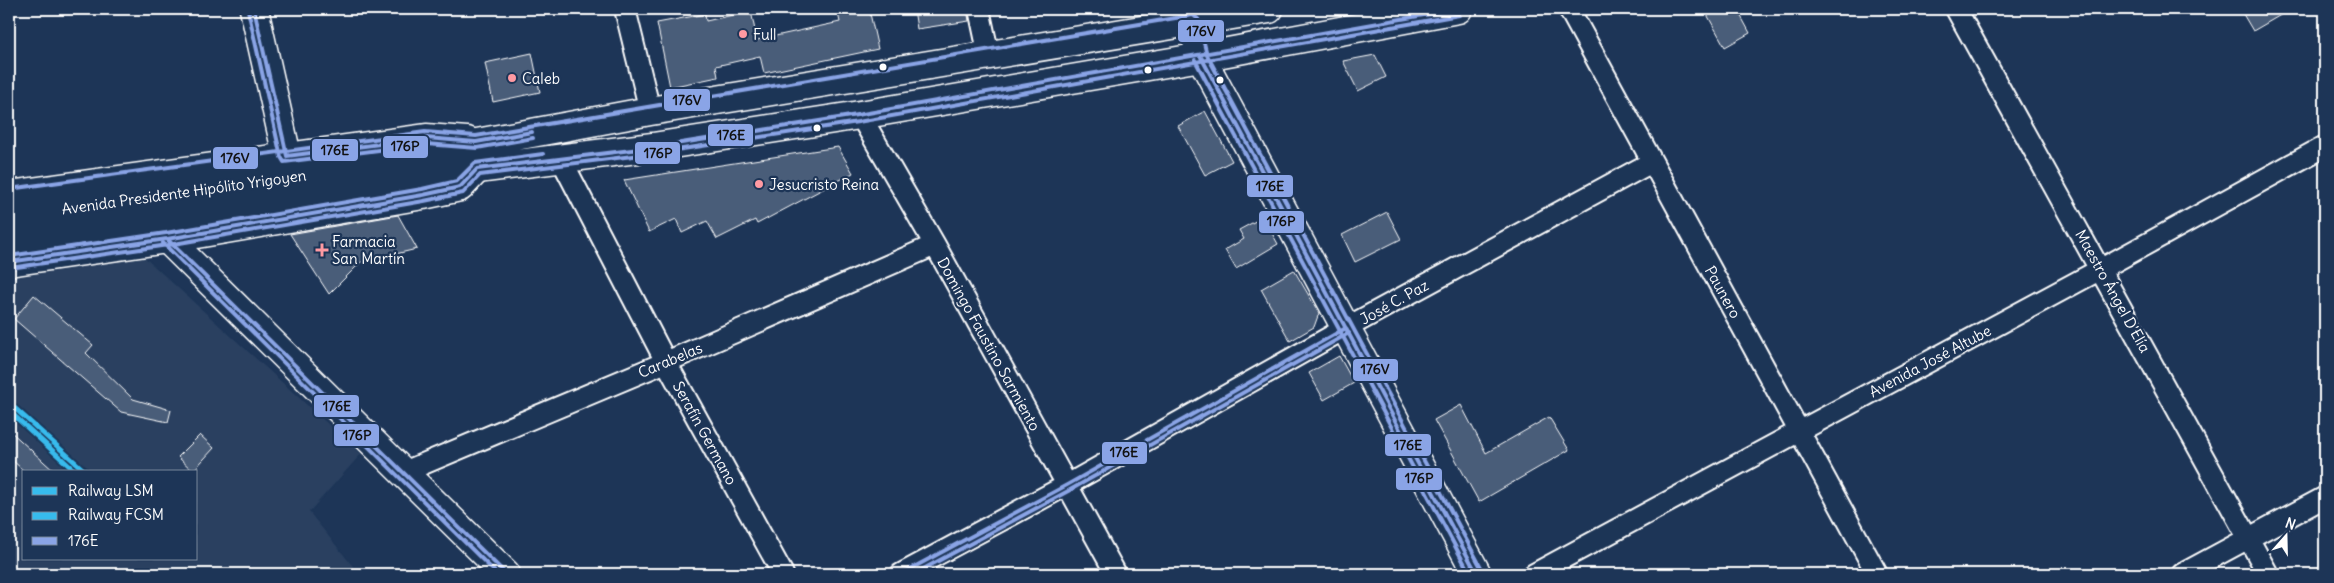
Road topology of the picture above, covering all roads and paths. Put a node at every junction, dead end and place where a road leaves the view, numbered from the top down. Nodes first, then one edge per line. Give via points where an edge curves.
1 (254, 9) edge
2 (626, 9) edge
3 (978, 9) edge
4 (1269, 9) edge
5 (1458, 9) edge
6 (1569, 9) edge
7 (1956, 9) edge
8 (1192, 21) junction
9 (989, 56) junction
10 (1201, 57) junction
11 (650, 111) junction
12 (860, 114) junction
13 (476, 142) junction
14 (2325, 146) edge
15 (287, 156) junction
16 (560, 157) junction
17 (1652, 162) junction
18 (478, 169) junction
19 (9, 195) edge
20 (9, 217) edge
21 (9, 238) edge
22 (167, 239) junction
23 (935, 245) junction
24 (9, 262) edge
25 (2100, 269) junction
26 (1346, 328) junction
27 (666, 362) junction
28 (1799, 431) junction
29 (404, 472) junction
30 (1067, 485) junction
31 (2325, 497) edge
32 (2248, 537) junction
33 (506, 574) edge
34 (783, 574) edge
35 (901, 574) edge
36 (1116, 574) edge
37 (1478, 574) edge
38 (1534, 574) edge
39 (1877, 574) edge
40 (2182, 574) edge
41 (2268, 574) edge

1 - 15 main road
2 - 11 street
3 - 9 street
4 - 8 main road, Avenida Presidente Hipólito Yrigoyen
5 - 10 main road, Avenida Presidente Hipólito Yrigoyen
6 - 17 street, Paunero
7 - 25 street, Maestro Ángel D'Elía
8 - 9 main road, Avenida Presidente Hipólito Yrigoyen
8 - 10 main road
9 - 11 main road, Avenida Presidente Hipólito Yrigoyen
10 - 12 main road, Avenida Presidente Hipólito Yrigoyen
10 - 26 main road
11 - 13 main road, Avenida Presidente Hipólito Yrigoyen
12 - 16 main road, Avenida Presidente Hipólito Yrigoyen via 653,147
12 - 23 street, Domingo Faustino Sarmiento
13 - 15 main road, Avenida Presidente Hipólito Yrigoyen via 426,138
13 - 20 main road, Avenida Presidente Hipólito Yrigoyen via 268,182
14 - 25 street, Avenida José Altube
15 - 19 main road, Avenida Presidente Hipólito Yrigoyen
16 - 18 main road, Avenida Presidente Hipólito Yrigoyen
16 - 27 street, Serafín Germano
17 - 26 street, José C. Paz
17 - 28 street, Paunero
18 - 21 main road, Avenida Presidente Hipólito Yrigoyen via 279,202
18 - 22 main road via 460,187
22 - 24 main road
22 - 29 main road
23 - 27 street, Carabelas
23 - 30 street, Domingo Faustino Sarmiento
25 - 28 street, Avenida José Altube
25 - 32 street, Maestro Ángel D'Elía
26 - 30 street, José C. Paz
26 - 37 main road
27 - 29 street, Carabelas
27 - 34 street, Serafín Germano
28 - 38 street, Avenida José Altube
28 - 39 street, Paunero
29 - 33 main road
30 - 35 street, José C. Paz
30 - 36 street, Domingo Faustino Sarmiento
31 - 32 street
32 - 40 street
32 - 41 street, Maestro Ángel D'Elía

